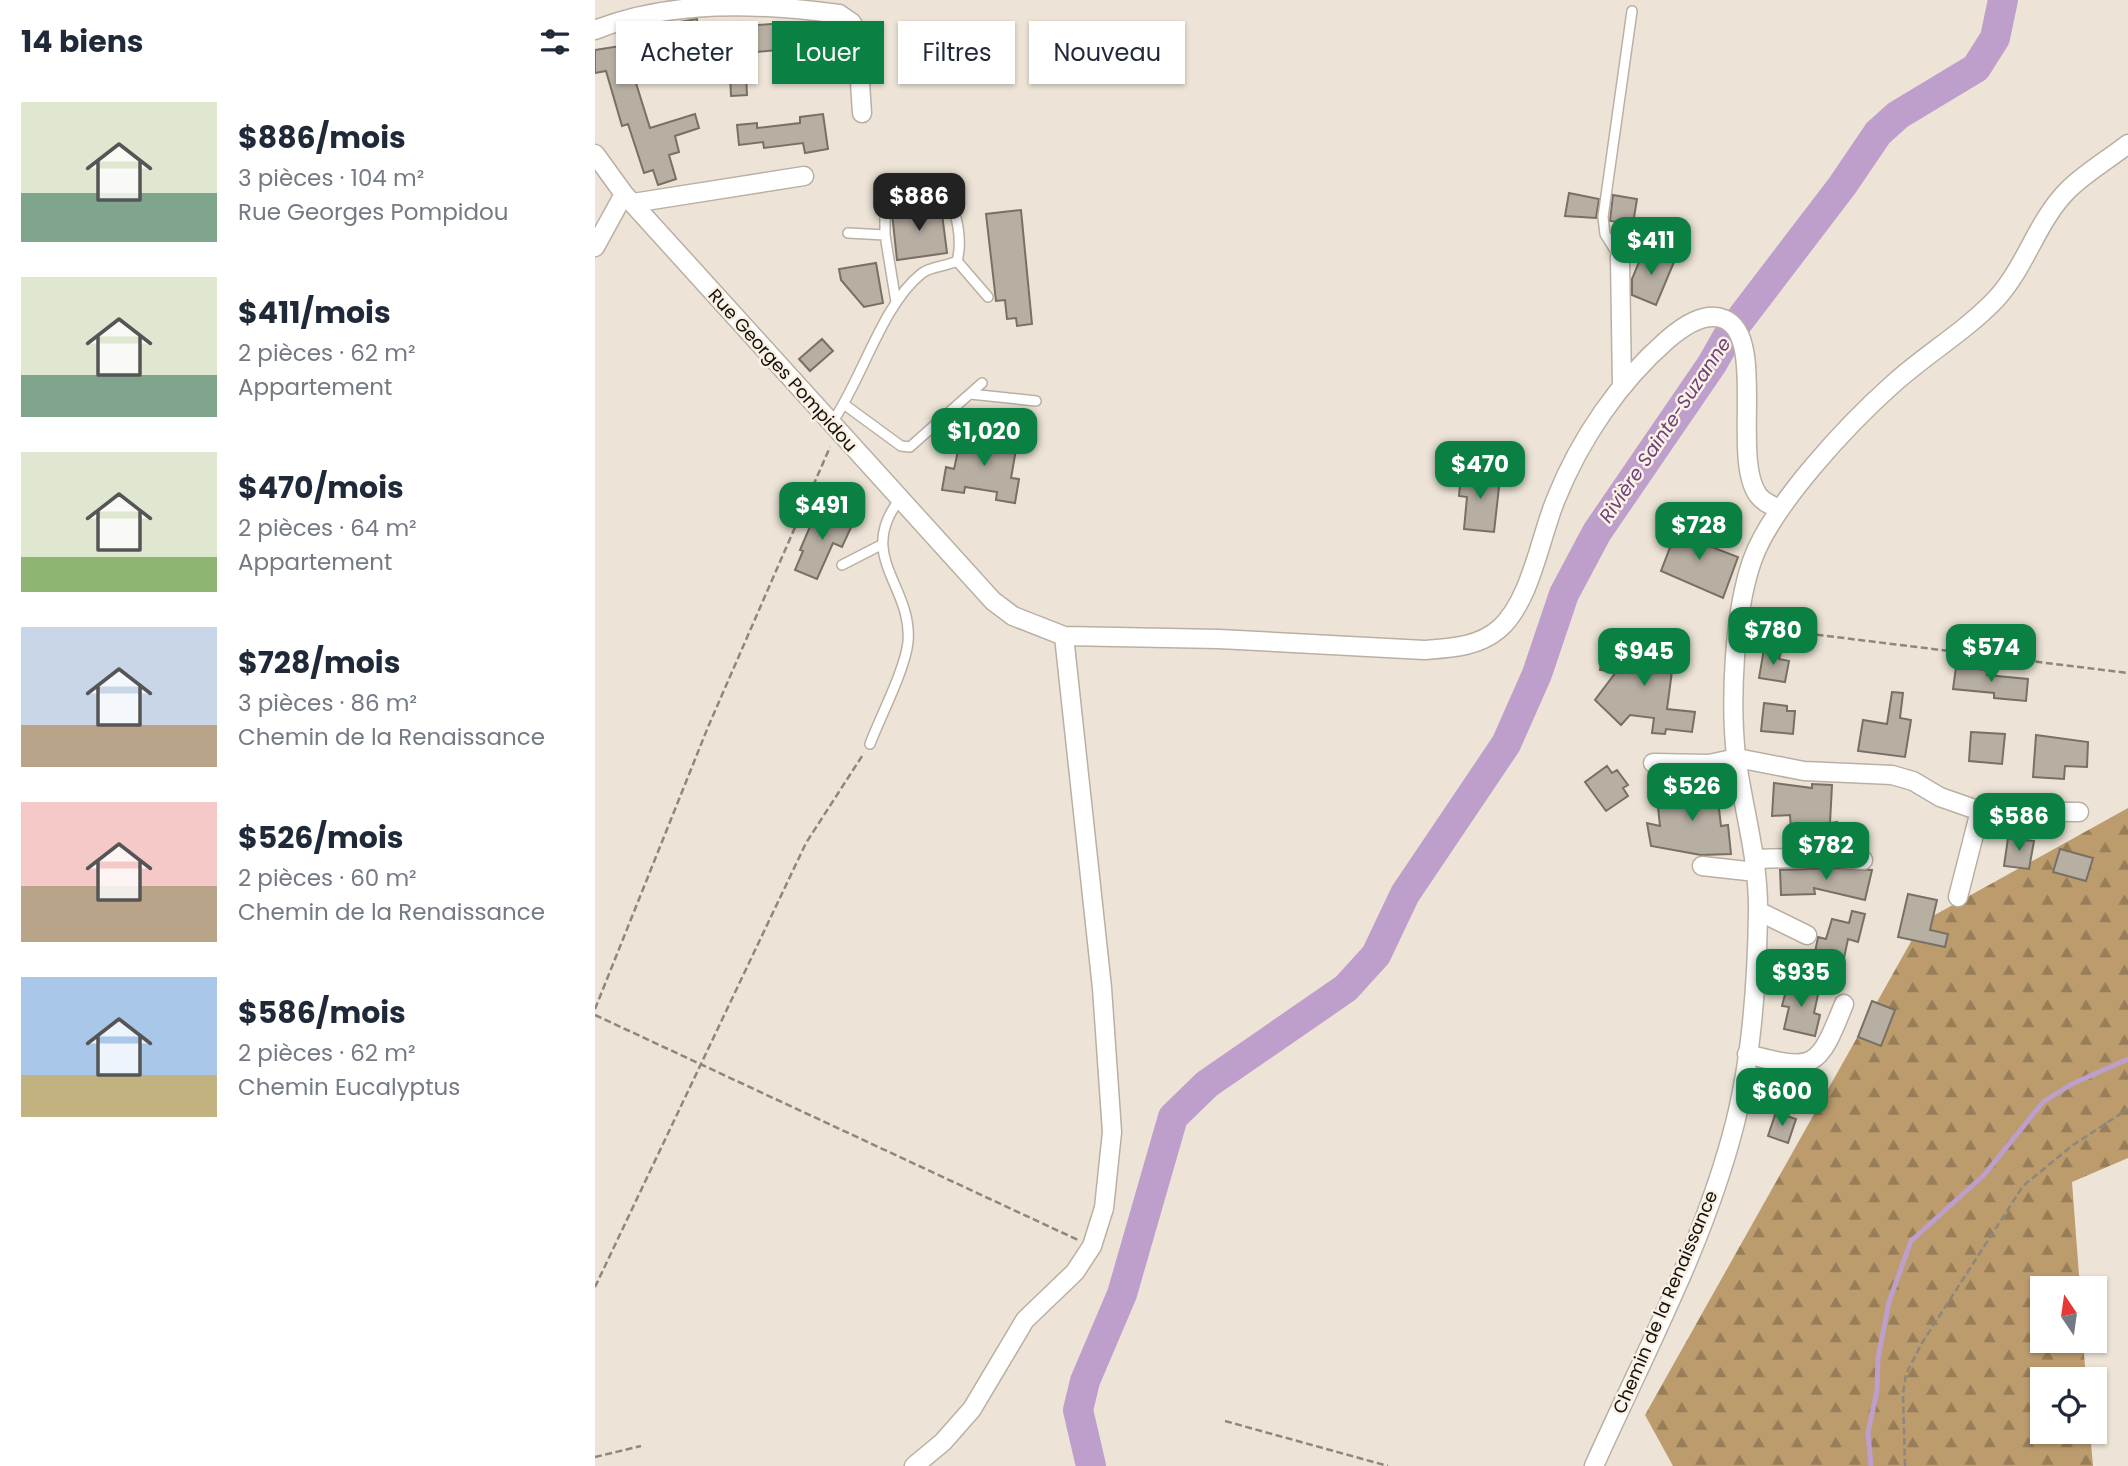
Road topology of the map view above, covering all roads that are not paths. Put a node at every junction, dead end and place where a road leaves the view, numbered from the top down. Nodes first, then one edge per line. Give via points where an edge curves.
1 (1632, 11) dead end
2 (595, 30) edge
3 (862, 113) dead end
4 (2128, 144) edge
5 (595, 154) edge
6 (804, 176) dead end
7 (629, 198) junction
8 (848, 233) dead end
9 (885, 235) junction
10 (595, 247) edge
11 (1620, 258) joint
12 (957, 261) junction
13 (988, 298) dead end
14 (896, 302) junction
15 (982, 383) dead end
16 (1622, 387) junction
17 (970, 394) junction
18 (1036, 401) dead end
19 (845, 405) junction
20 (834, 428) junction
21 (900, 499) junction
22 (1779, 509) junction
23 (881, 545) junction
24 (842, 565) dead end
25 (1064, 636) junction
26 (870, 744) road end
27 (1737, 758) junction
28 (1653, 763) dead end
29 (1980, 811) junction
30 (2079, 812) dead end
31 (1863, 860) dead end
32 (1755, 865) junction
33 (1702, 866) dead end
34 (1958, 897) dead end
35 (1758, 911) junction
36 (1807, 935) dead end
37 (1844, 1004) dead end
38 (1747, 1054) junction
39 (914, 1466) edge
40 (1594, 1466) edge

1 - 11 lane via 1603,218 1605,234
2 - 3 street via 642,14 693,6 839,14 852,23 857,37
4 - 22 street, Chemin de la Renaissance via 2067,191 2001,294 1893,384
5 - 7 street, Rue Georges Pompidou
6 - 7 street
7 - 10 street
7 - 20 street, Rue Georges Pompidou
8 - 9 lane
9 - 12 lane via 883,216 891,203 942,197 954,210 960,251
9 - 14 lane
11 - 16 street
12 - 13 lane
12 - 14 lane via 926,270
14 - 19 lane
15 - 17 lane
16 - 22 street via 1680,328 1704,318 1727,320 1743,346 1748,470 1757,494
16 - 25 street via 1577,453 1517,605 1501,627 1482,641 1424,650
17 - 18 lane
17 - 19 lane via 910,447 901,446
19 - 20 lane
20 - 21 street, Rue Georges Pompidou
21 - 23 lane via 887,515
21 - 25 street, Rue Georges Pompidou via 993,601 1013,616
22 - 27 street, Chemin de la Renaissance via 1753,559 1741,625 1734,676
23 - 24 lane
23 - 26 lane via 904,614 908,642
25 - 39 street via 1102,988 1112,1132 1104,1208 1092,1246 1075,1272 1025,1320 972,1409
27 - 28 street via 1709,764
27 - 29 street via 1804,771 1903,777
27 - 32 street, Chemin de la Renaissance
29 - 30 street
29 - 34 street
31 - 32 street via 1836,857
32 - 33 street
32 - 35 street, Chemin de la Renaissance
35 - 36 street
35 - 38 street, Chemin de la Renaissance
37 - 38 street via 1830,1039 1814,1058 1791,1065
38 - 40 street, Chemin de la Renaissance via 1736,1120 1703,1221

